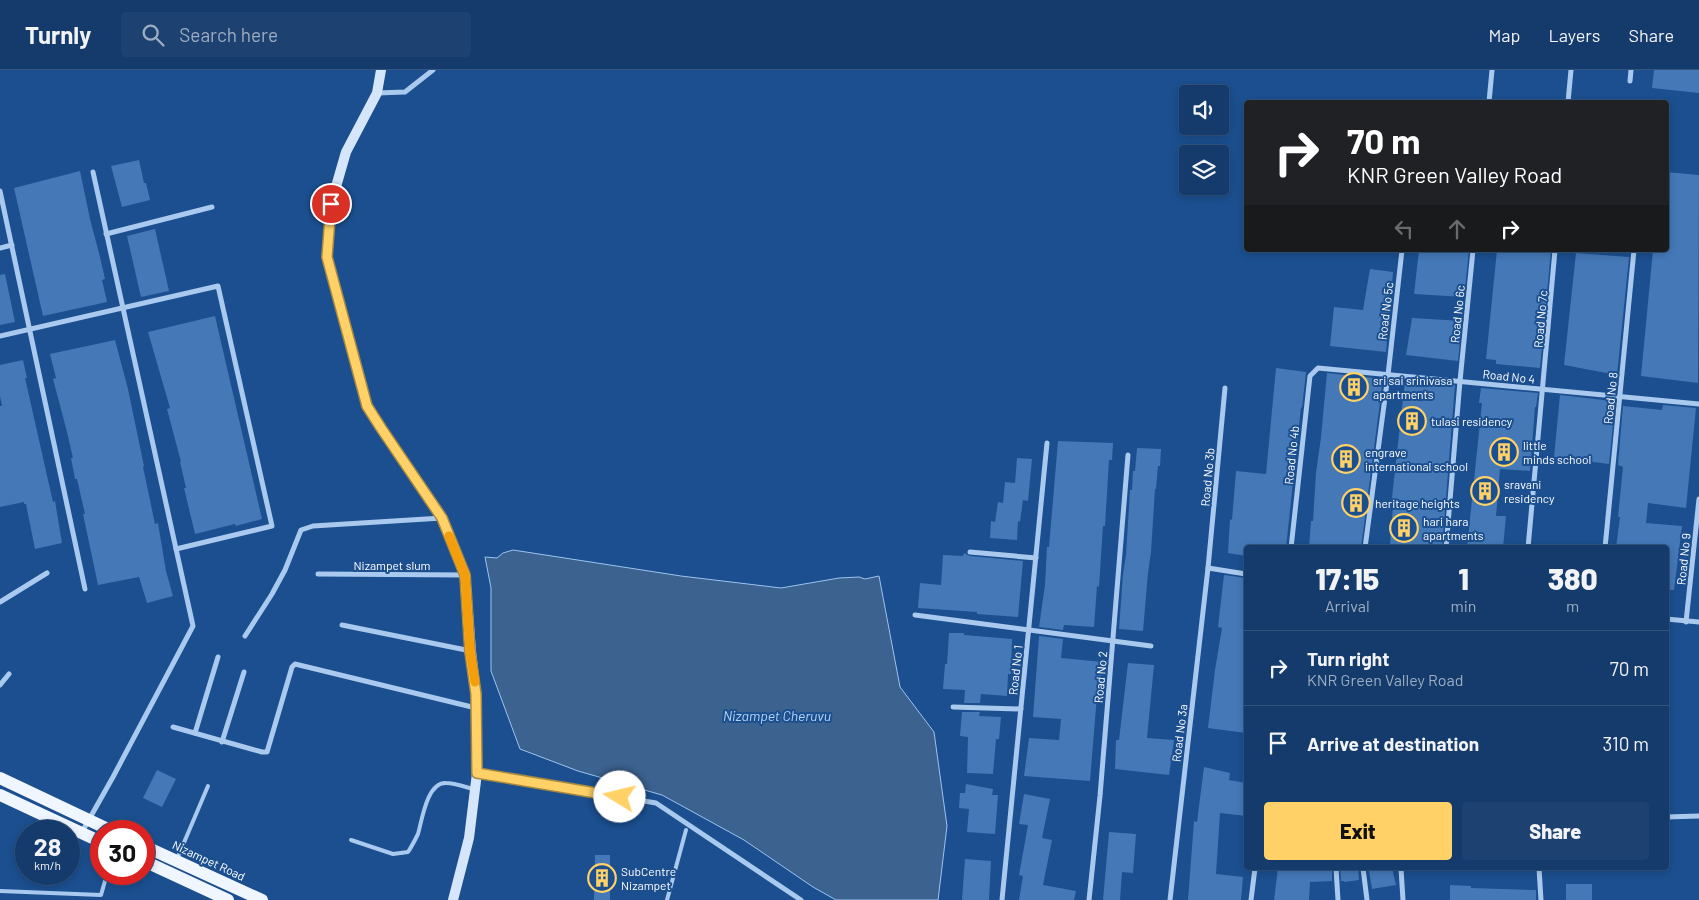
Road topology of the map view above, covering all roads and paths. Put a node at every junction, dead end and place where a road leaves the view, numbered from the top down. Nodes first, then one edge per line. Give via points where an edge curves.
1 (381, 70) edge
2 (433, 70) edge
3 (1492, 70) edge
4 (1571, 70) edge
5 (1631, 70) edge
6 (1630, 81) dead end
7 (377, 93) junction
8 (1489, 100) edge
9 (1568, 100) edge
10 (92, 172) dead end
11 (0, 192) edge
12 (212, 207) dead end
13 (106, 234) junction
14 (12, 245) junction
15 (0, 248) edge
16 (1402, 252) edge
17 (1473, 252) edge
18 (1556, 252) edge
19 (1634, 252) edge
20 (123, 308) junction
21 (30, 330) junction
22 (0, 336) edge
23 (1318, 368) joint
24 (1388, 375) junction
25 (1460, 380) junction
26 (1225, 388) dead end
27 (1544, 390) junction
28 (1620, 398) junction
29 (1699, 404) edge
30 (1047, 443) dead end
31 (1128, 455) dead end
32 (1699, 499) edge
33 (442, 518) junction
34 (1291, 545) edge
35 (1365, 545) edge
36 (1446, 545) edge
37 (1528, 545) edge
38 (1605, 545) edge
39 (176, 549) junction
40 (970, 552) dead end
41 (1036, 558) junction
42 (1208, 568) junction
43 (47, 573) dead end
44 (318, 574) dead end
45 (1244, 574) edge
46 (465, 575) junction
47 (85, 588) dead end
48 (0, 602) edge
49 (915, 615) dead end
50 (1669, 619) edge
51 (1686, 622) junction
52 (1699, 622) edge
53 (342, 625) dead end
54 (1029, 630) junction
55 (246, 636) dead end
56 (1113, 641) junction
57 (1151, 646) dead end
58 (470, 652) junction
59 (218, 657) dead end
60 (244, 672) dead end
61 (9, 674) dead end
62 (0, 684) edge
63 (953, 707) dead end
64 (476, 708) junction
65 (1021, 709) junction
66 (172, 727) dead end
67 (195, 733) junction
68 (222, 742) junction
69 (477, 773) junction
70 (0, 778) edge
71 (208, 786) dead end
72 (475, 790) junction
73 (0, 794) edge
74 (1699, 816) edge
75 (1669, 817) edge
76 (89, 821) junction
77 (686, 830) dead end
78 (81, 834) junction
79 (90, 838) edge
80 (351, 840) dead end
81 (155, 851) edge
82 (176, 861) junction
83 (155, 866) edge
84 (1255, 870) edge
85 (1336, 870) edge
86 (1363, 870) edge
87 (1401, 870) edge
88 (1539, 870) edge
89 (104, 885) edge
90 (0, 891) edge
91 (220, 898) edge
92 (262, 900) edge
93 (453, 900) edge
94 (667, 900) edge
95 (802, 900) edge
96 (1002, 900) edge
97 (1089, 900) edge
98 (1170, 900) edge
99 (1251, 900) edge
100 (1338, 900) edge
101 (1367, 900) edge
102 (1403, 900) edge
103 (1541, 900) edge

1 - 7 street
2 - 7 street via 405,92
3 - 8 street
4 - 9 street
5 - 6 street
7 - 33 street via 346,152 331,204 327,257 367,406
10 - 13 street
11 - 14 street
12 - 13 street
13 - 20 street
14 - 15 street
14 - 21 street
16 - 24 street, Road No 5c
17 - 25 street, Road No 6c
18 - 27 street, Road No 7c
19 - 28 street, Road No 8
20 - 21 street
20 - 39 street
20 - 39 street via 218,286 270,516 272,526
21 - 22 street
21 - 47 street
23 - 24 street, Road No 4
23 - 34 street, Road No 4b via 1310,376
24 - 25 street, Road No 4
24 - 35 street, Road No 5c
25 - 27 street, Road No 4
25 - 36 street, Road No 6c
26 - 42 street, Road No 3b
27 - 28 street, Road No 4
27 - 37 street, Road No 7c
28 - 29 street, Road No 4
28 - 38 street, Road No 8
30 - 41 street, Road No 1
31 - 56 street, Road No 2
32 - 51 street, Road No 9
33 - 46 street
33 - 55 street via 313,526 301,530 285,570
39 - 76 street via 193,626
40 - 41 street
41 - 54 street, Road No 1
42 - 45 street
42 - 98 street, Road No 3a
43 - 48 street
44 - 46 street, Nizampet slum
46 - 58 street
49 - 54 street
50 - 51 street
51 - 52 street
53 - 58 street
54 - 56 street
54 - 65 street, Road No 1
56 - 57 street
56 - 97 street, Road No 2
58 - 64 street
59 - 67 street
60 - 68 street
61 - 62 street
63 - 65 street
64 - 68 street via 295,664 267,752
64 - 69 street
65 - 96 street, Road No 1
66 - 67 street
67 - 68 street
69 - 72 street
69 - 95 street via 656,803
70 - 76 main road
71 - 82 lane
72 - 80 lane via 445,782 434,787 408,852 393,854
72 - 93 street via 469,838
73 - 78 main road
74 - 75 street
76 - 78 street
77 - 94 lane
78 - 79 main road
81 - 82 main road, Nizampet Road
82 - 92 main road, Nizampet Road
83 - 91 main road
84 - 99 street
85 - 100 street
86 - 101 street
87 - 102 street
88 - 103 street
89 - 90 lane via 101,895

